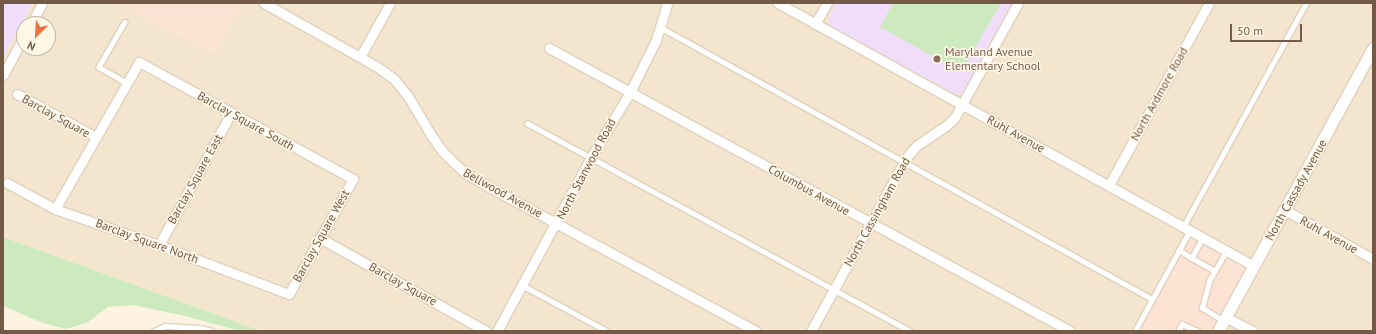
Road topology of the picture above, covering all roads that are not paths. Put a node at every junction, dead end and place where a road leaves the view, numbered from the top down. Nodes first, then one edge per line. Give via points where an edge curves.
1 (42, 3) edge
2 (264, 3) edge
3 (390, 3) edge
4 (667, 3) edge
5 (778, 3) edge
6 (827, 3) edge
7 (1018, 3) edge
8 (1209, 3) edge
9 (1306, 3) edge
10 (35, 16) edge
11 (125, 22) dead end
12 (815, 24) junction
13 (660, 26) junction
14 (549, 48) dead end
15 (1373, 48) edge
16 (16, 51) edge
17 (360, 57) junction
18 (139, 62) joint
19 (3, 75) edge
20 (127, 83) junction
21 (630, 92) junction
22 (17, 94) dead end
23 (962, 105) junction
24 (231, 113) junction
25 (527, 123) dead end
26 (96, 137) junction
27 (591, 158) junction
28 (904, 161) junction
29 (353, 179) joint
30 (7, 183) dead end
31 (1108, 185) junction
32 (55, 209) junction
33 (1285, 210) junction
34 (557, 223) junction
35 (871, 223) junction
36 (1186, 228) junction
37 (320, 238) junction
38 (1203, 238) junction
39 (159, 245) junction
40 (1179, 250) junction
41 (1226, 251) junction
42 (1192, 258) junction
43 (1373, 260) edge
44 (1254, 266) junction
45 (1215, 271) junction
46 (522, 284) junction
47 (834, 289) junction
48 (289, 294) joint
49 (1152, 299) junction
50 (1224, 319) junction
51 (154, 331) edge
52 (212, 331) edge
53 (486, 331) edge
54 (496, 331) edge
55 (607, 331) edge
56 (756, 331) edge
57 (811, 331) edge
58 (910, 331) edge
59 (1070, 331) edge
60 (1135, 331) edge
61 (1178, 331) edge
62 (1198, 331) edge
63 (1218, 331) edge
64 (1253, 331) edge

1 - 10 street
2 - 17 street, Bellwood Avenue
3 - 17 street
4 - 13 street, North Stanwood Road
5 - 12 street, Ruhl Avenue
6 - 12 street
7 - 23 street, North Cassingham Road
8 - 31 street, North Ardmore Road
9 - 36 lane
11 - 20 lane via 100,67
12 - 23 street, Ruhl Avenue
13 - 21 street, North Stanwood Road via 656,40
13 - 28 lane
14 - 21 street, Columbus Avenue
15 - 33 street, North Cassady Avenue
16 - 19 street
17 - 34 street, Bellwood Avenue via 394,79 408,96 431,135 457,166 486,185
18 - 20 street, Barclay Square
18 - 24 street, Barclay Square South
20 - 26 street, Barclay Square
21 - 27 street, North Stanwood Road
21 - 35 street, Columbus Avenue
22 - 26 street, Barclay Square
23 - 28 street, North Cassingham Road via 947,124 916,146
23 - 31 street, Ruhl Avenue
24 - 29 street, Barclay Square South
24 - 39 street, Barclay Square East
25 - 27 lane
26 - 32 street, Barclay Square
27 - 34 street, North Stanwood Road
27 - 47 lane
28 - 35 street, North Cassingham Road
28 - 49 lane
29 - 37 street, Barclay Square West
30 - 32 street, Barclay Square North
31 - 36 street, Ruhl Avenue
32 - 39 street, Barclay Square North
33 - 43 street, Ruhl Avenue
33 - 44 street, North Cassady Avenue
34 - 46 street, North Stanwood Road
34 - 56 street, Bellwood Avenue
35 - 47 street, North Cassingham Road
35 - 59 street, Columbus Avenue
36 - 38 street, Ruhl Avenue
36 - 40 lane
37 - 48 street, Barclay Square West
37 - 53 street, Barclay Square
38 - 41 street, Ruhl Avenue
38 - 42 lane
39 - 48 street, Barclay Square North
40 - 42 lane
40 - 49 lane
41 - 44 street, Ruhl Avenue
41 - 45 lane
42 - 45 lane
44 - 50 street, North Cassady Avenue
45 - 50 lane via 1209,281 1202,308
46 - 54 street, North Stanwood Road
46 - 55 lane
47 - 57 street, North Cassingham Road
47 - 58 lane
49 - 60 lane
50 - 63 street, North Cassady Avenue
50 - 64 street
51 - 52 lane via 165,326
61 - 62 lane via 1182,324

